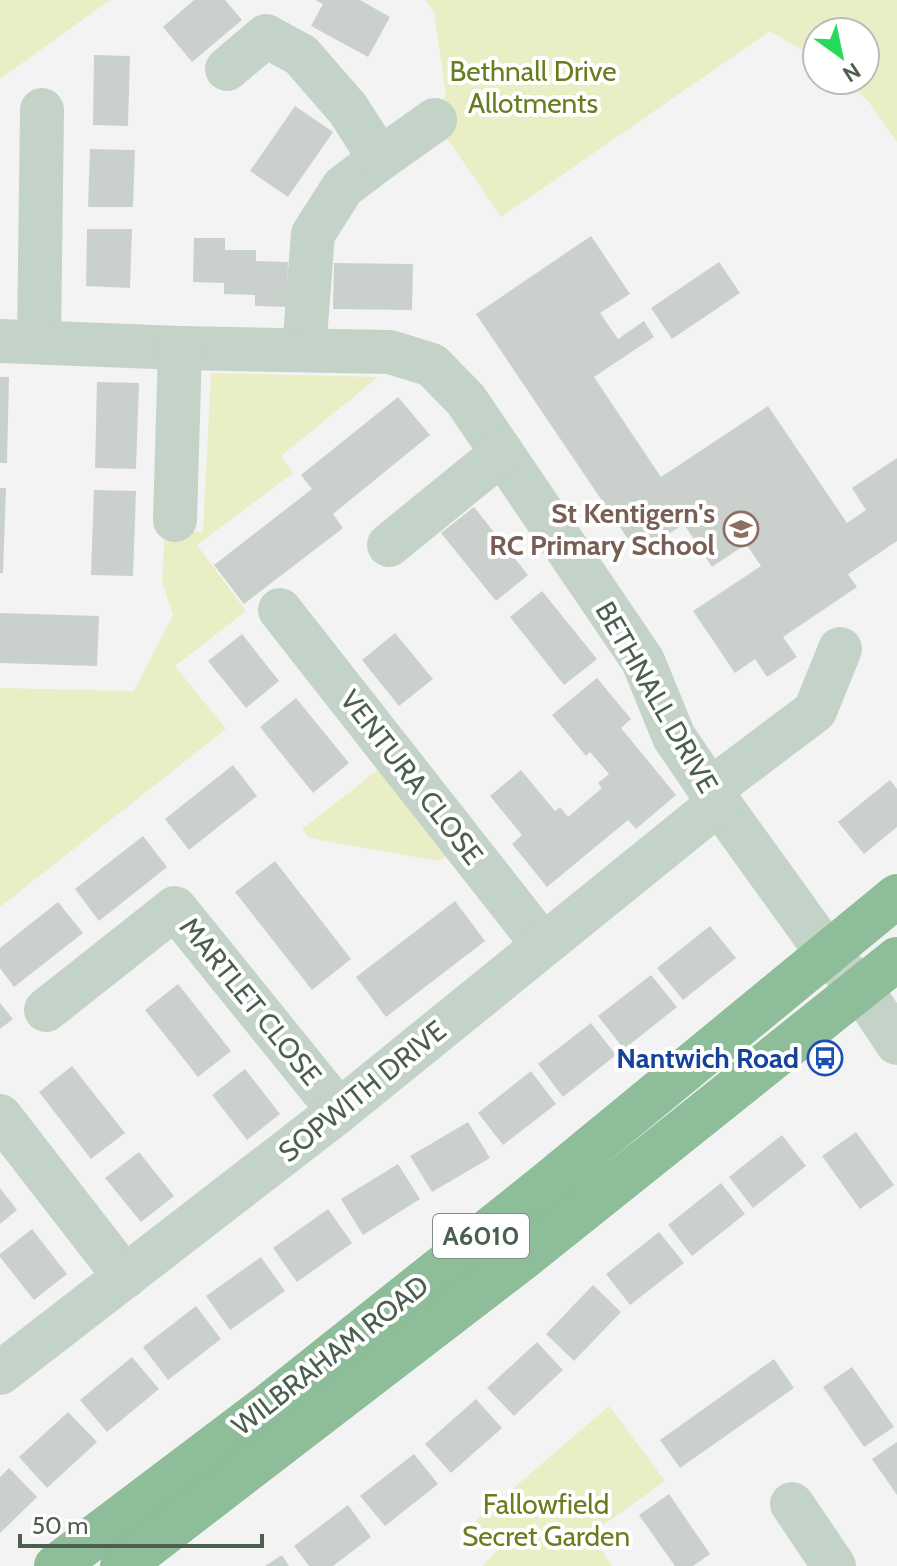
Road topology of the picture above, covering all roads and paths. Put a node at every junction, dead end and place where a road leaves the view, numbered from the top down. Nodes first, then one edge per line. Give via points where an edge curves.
1 (227, 69) dead end
2 (42, 110) dead end
3 (435, 120) dead end
4 (380, 159) junction
5 (20, 340) edge
6 (180, 348) junction
7 (304, 350) junction
8 (502, 453) junction
9 (175, 520) dead end
10 (389, 545) dead end
11 (280, 610) dead end
12 (840, 649) dead end
13 (714, 797) junction
14 (897, 896) edge
15 (543, 945) junction
16 (827, 953) junction
17 (897, 959) edge
18 (861, 989) junction
19 (46, 1010) dead end
20 (897, 1043) edge
21 (339, 1111) junction
22 (0, 1116) edge
23 (125, 1277) junction
24 (0, 1373) edge
25 (282, 1420) junction
26 (792, 1504) dead end
27 (56, 1566) edge
28 (122, 1566) edge
29 (834, 1566) edge

1 - 4 street via 266,36 301,55 348,109
2 - 5 street
3 - 4 street
4 - 7 street via 343,187 313,234
5 - 6 street, BETHNALL DRIVE
6 - 7 street, BETHNALL DRIVE
6 - 9 street
7 - 8 street, BETHNALL DRIVE via 390,352 432,365 466,400
8 - 10 street
8 - 13 street, BETHNALL DRIVE via 643,661 674,737
11 - 15 street, VENTURA CLOSE
12 - 13 street, SOPWITH DRIVE via 815,711
13 - 15 street, SOPWITH DRIVE
13 - 16 street, BETHNALL DRIVE
14 - 16 highway, WILBRAHAM ROAD / A6010
15 - 21 street, SOPWITH DRIVE
16 - 18 street
16 - 25 highway, WILBRAHAM ROAD / A6010 via 543,1187
17 - 18 highway, WILBRAHAM ROAD / A6010
18 - 20 street
18 - 25 highway, WILBRAHAM ROAD / A6010 via 523,1258
19 - 21 street, MARTLET CLOSE via 175,908
21 - 23 street, SOPWITH DRIVE
22 - 23 street
23 - 24 street, SOPWITH DRIVE
25 - 27 highway, WILBRAHAM ROAD / A6010
25 - 28 highway, WILBRAHAM ROAD / A6010
26 - 29 street

